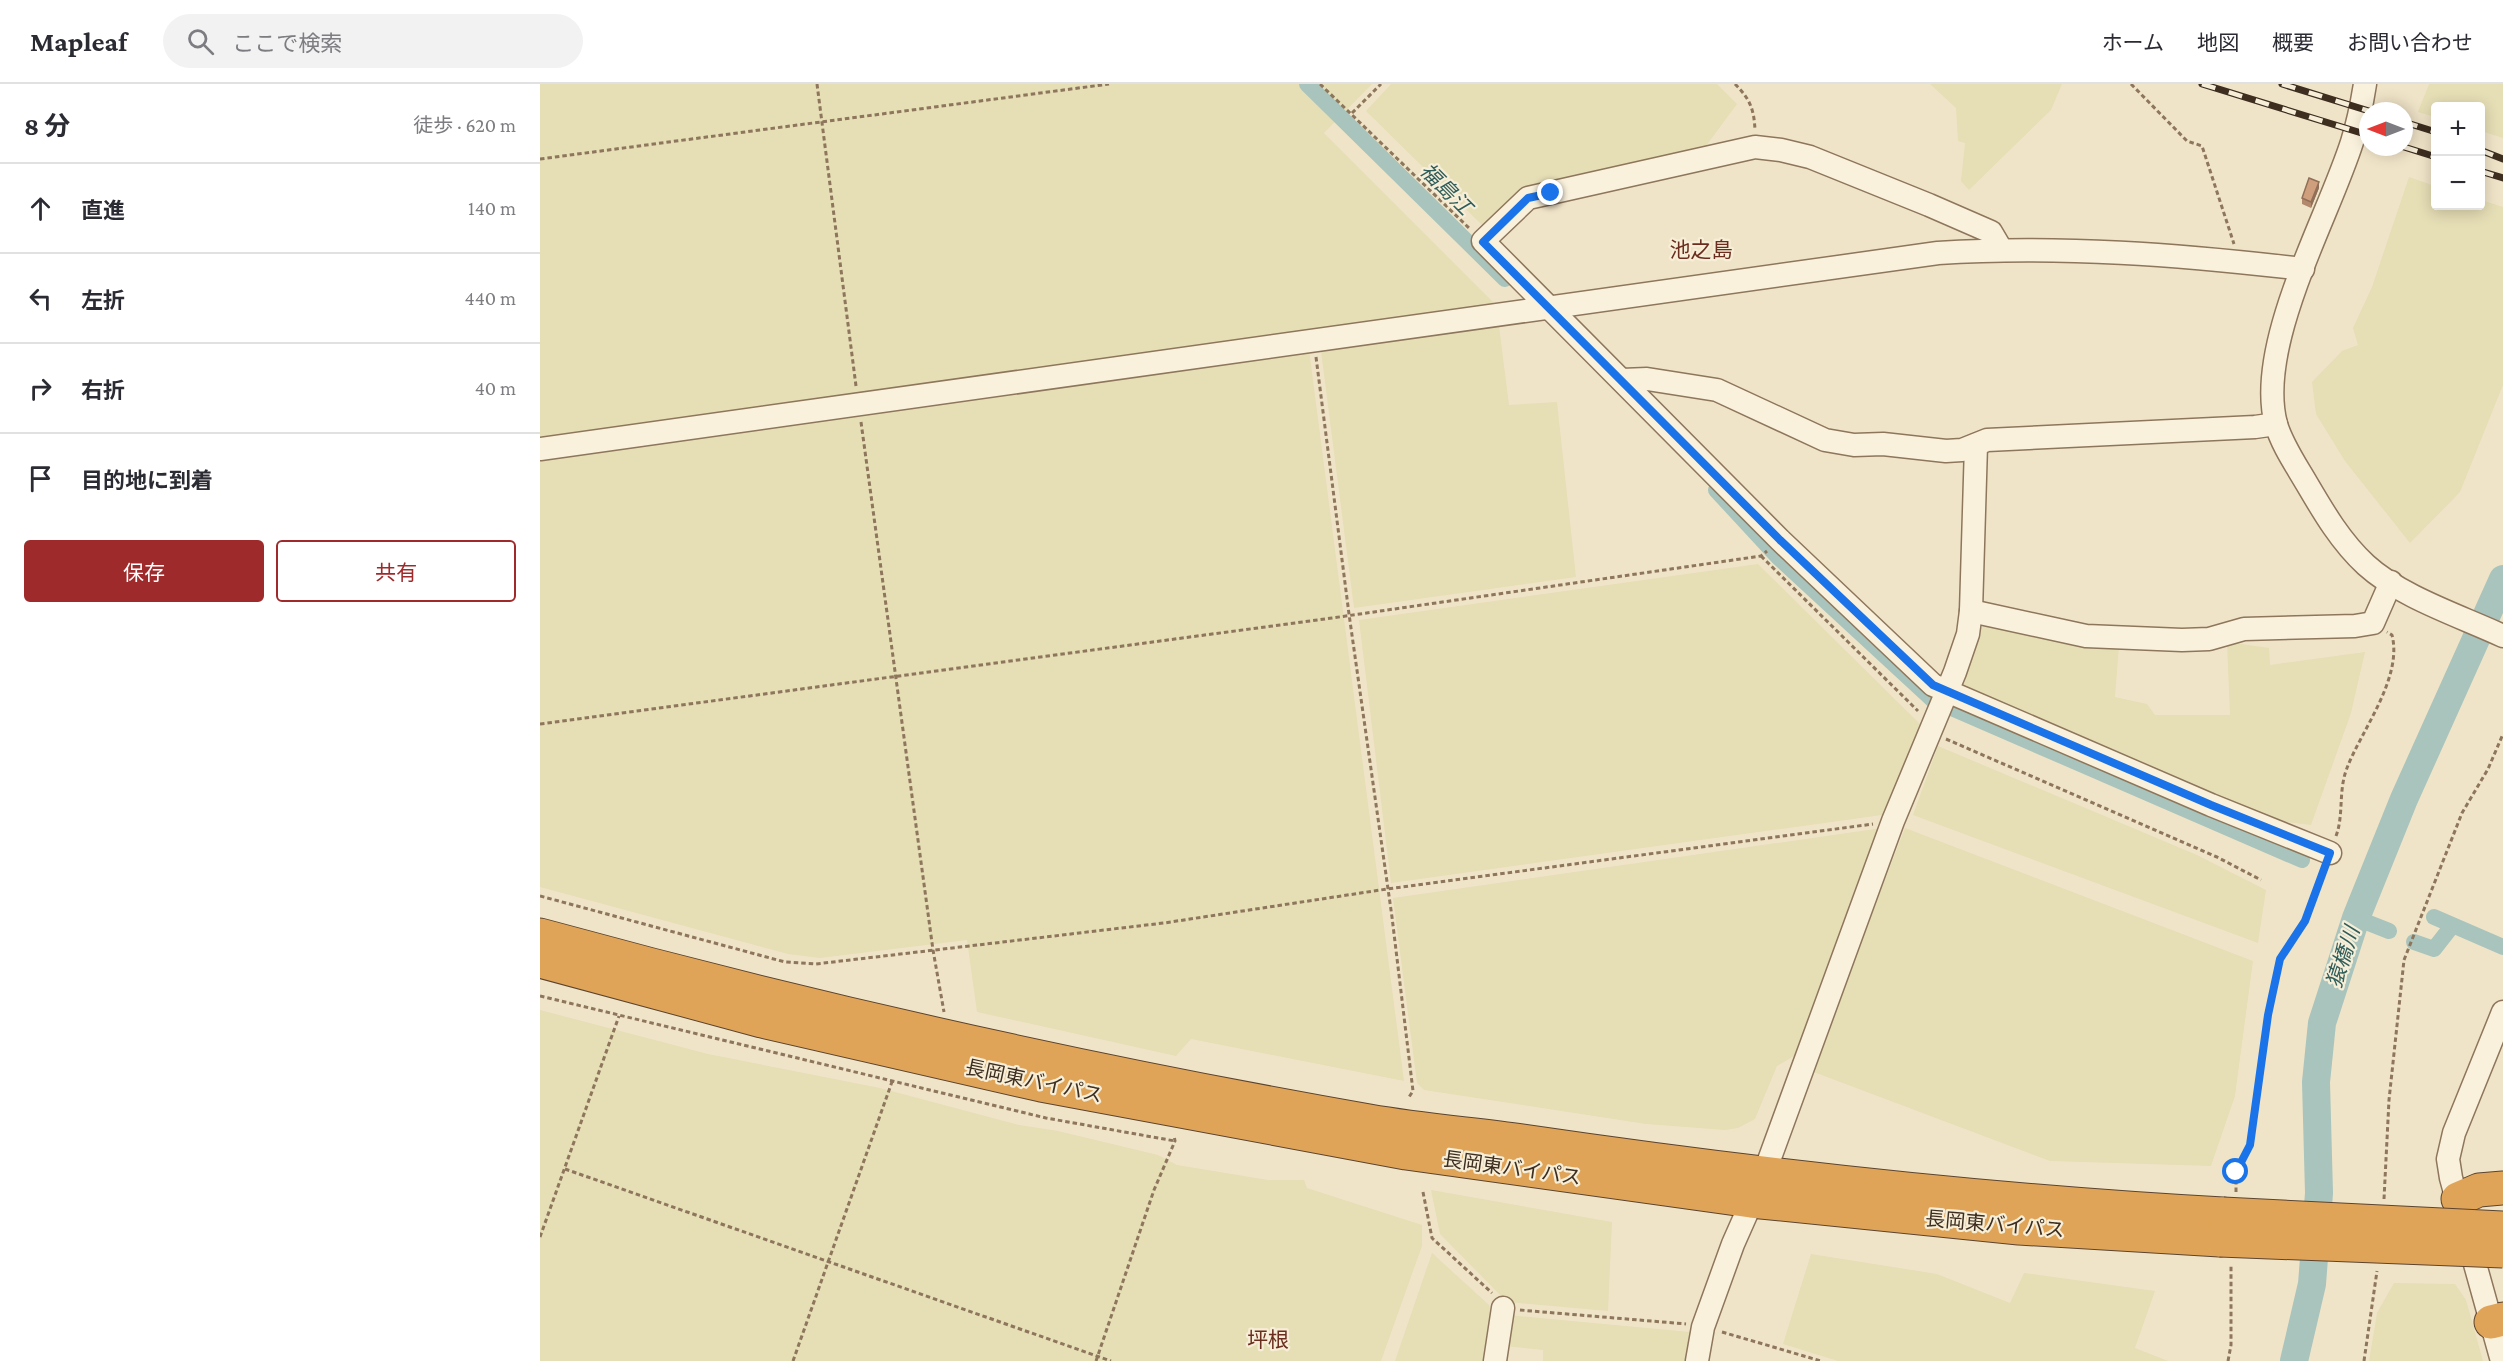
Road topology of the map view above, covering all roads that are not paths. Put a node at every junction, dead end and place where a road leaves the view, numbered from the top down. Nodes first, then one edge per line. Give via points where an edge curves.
1 (2365, 84) edge
2 (2001, 249) junction
3 (2303, 269) junction
4 (1550, 308) junction
5 (1622, 380) junction
6 (2276, 424) junction
7 (1976, 445) junction
8 (540, 449) edge
9 (2391, 582) junction
10 (1971, 610) junction
11 (2503, 636) edge
12 (1945, 692) junction
13 (2330, 853) road end
14 (540, 935) edge
15 (540, 961) edge
16 (2503, 1012) edge
17 (1757, 1187) junction
18 (2503, 1188) edge
19 (2458, 1199) junction
20 (2503, 1228) edge
21 (2228, 1229) junction
22 (2503, 1251) edge
23 (1503, 1308) road end
24 (2497, 1321) edge
25 (1495, 1361) edge
26 (1697, 1361) edge
27 (2502, 1361) edge

1 - 3 street via 2352,142
2 - 3 street via 2232,260
2 - 4 street via 1938,254
2 - 4 street via 1991,232 1929,205 1810,157 1755,147 1528,198 1483,242
3 - 6 street via 2277,351 2273,379
4 - 5 street
4 - 8 street
5 - 7 street via 1647,379 1717,390 1825,440 1946,451
5 - 12 street via 1780,540
6 - 7 street via 1987,440
6 - 9 street via 2338,535 2367,566
7 - 10 street
9 - 10 street via 2373,623 2244,629 2209,639 2086,636
9 - 11 street
10 - 12 street via 1962,654
12 - 13 street
12 - 17 street
14 - 17 highway, 長岡東バイパス via 948,1038 1375,1122
15 - 17 highway, 長岡東バイパス via 762,1021 898,1066 1041,1085 1406,1153
16 - 19 street via 2454,1133 2448,1159
17 - 21 highway, 長岡東バイパス via 2019,1228
17 - 26 street via 1703,1327
18 - 19 highway
19 - 24 street
20 - 21 highway, 長岡東バイパス, bridge
21 - 22 highway, 長岡東バイパス, bridge
23 - 25 street
24 - 27 street

